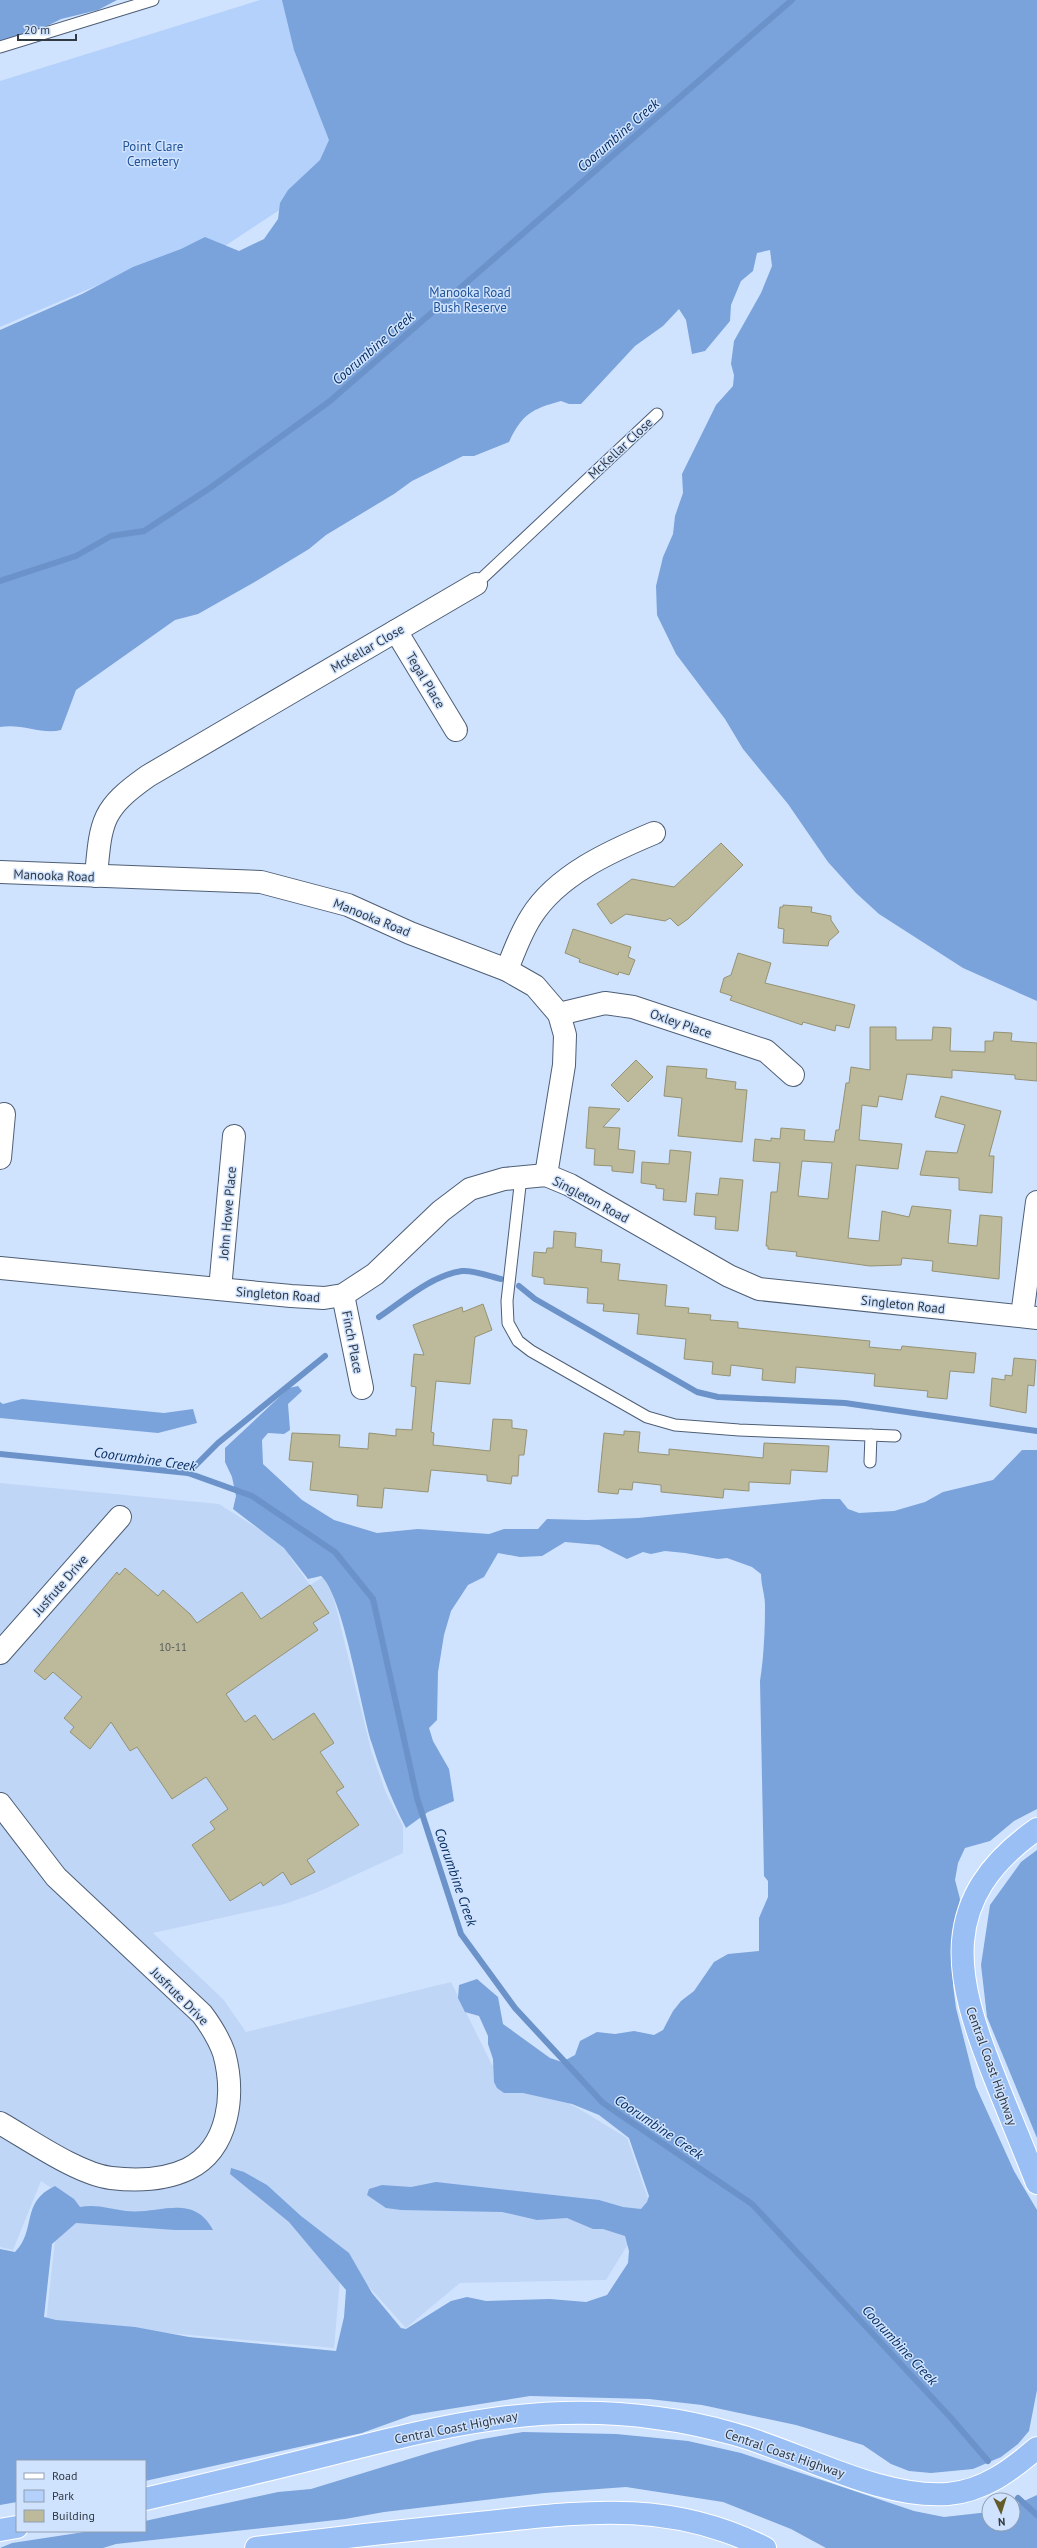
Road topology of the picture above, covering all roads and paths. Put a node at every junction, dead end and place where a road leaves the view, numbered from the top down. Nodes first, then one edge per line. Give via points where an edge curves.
1 (153, 0) edge
2 (0, 47) edge
3 (657, 414) dead end
4 (476, 584) joint
5 (396, 631) junction
6 (456, 730) dead end
7 (654, 833) dead end
8 (0, 872) edge
9 (96, 876) junction
10 (507, 970) junction
11 (559, 1014) junction
12 (793, 1075) dead end
13 (4, 1114) dead end
14 (234, 1136) dead end
15 (0, 1158) edge
16 (546, 1175) junction
17 (521, 1177) junction
18 (1037, 1202) edge
19 (0, 1268) edge
20 (220, 1289) junction
21 (343, 1295) junction
22 (1030, 1317) edge
23 (362, 1388) dead end
24 (871, 1435) junction
25 (895, 1436) dead end
26 (870, 1462) dead end
27 (120, 1517) dead end
28 (0, 1653) edge
29 (0, 1804) edge
30 (1037, 1829) edge
31 (0, 2123) edge
32 (1037, 2183) edge
33 (1037, 2448) edge
34 (146, 2499) edge
35 (16, 2527) edge
36 (0, 2530) edge
37 (256, 2548) edge
38 (765, 2548) edge

1 - 2 lane
3 - 4 lane, McKellar Close
4 - 5 street, McKellar Close
5 - 6 street, Tegal Place
5 - 9 street, McKellar Close via 126,791 107,812 99,839
7 - 10 street via 584,866 554,892 532,915 520,936
8 - 9 street, Manooka Road
9 - 10 street, Manooka Road via 261,882 348,905 410,933
10 - 11 street, Manooka Road via 535,986
11 - 12 street, Oxley Place via 605,1003 633,1007 766,1051
11 - 16 street, Manooka Road via 565,1035 564,1065
13 - 15 street
14 - 20 street, John Howe Place
16 - 17 street, Singleton Road
16 - 22 street, Singleton Road via 570,1185 729,1276 759,1289
17 - 21 street, Singleton Road via 470,1189 441,1211 375,1274
17 - 24 lane via 507,1301 508,1322 518,1341 530,1351 647,1417 675,1425
18 - 22 street
19 - 20 street, Singleton Road
20 - 21 street, Singleton Road via 324,1298
21 - 23 street, Finch Place
24 - 25 lane
24 - 26 lane
27 - 28 street, Jusfrute Drive
29 - 31 street, Jusfrute Drive via 56,1876 202,2014 214,2031 223,2052 229,2091 223,2129 205,2157 189,2168 149,2179 109,2178 89,2173
30 - 32 highway, Central Coast Highway via 1013,1846 985,1876 968,1913 962,1955 966,1993 973,2021
33 - 34 highway, Central Coast Highway via 1013,2469 986,2484 948,2494 912,2492 863,2480 734,2434 656,2418 542,2413 496,2417 418,2432
35 - 36 highway
37 - 38 highway via 397,2531 600,2512 652,2513 700,2521

